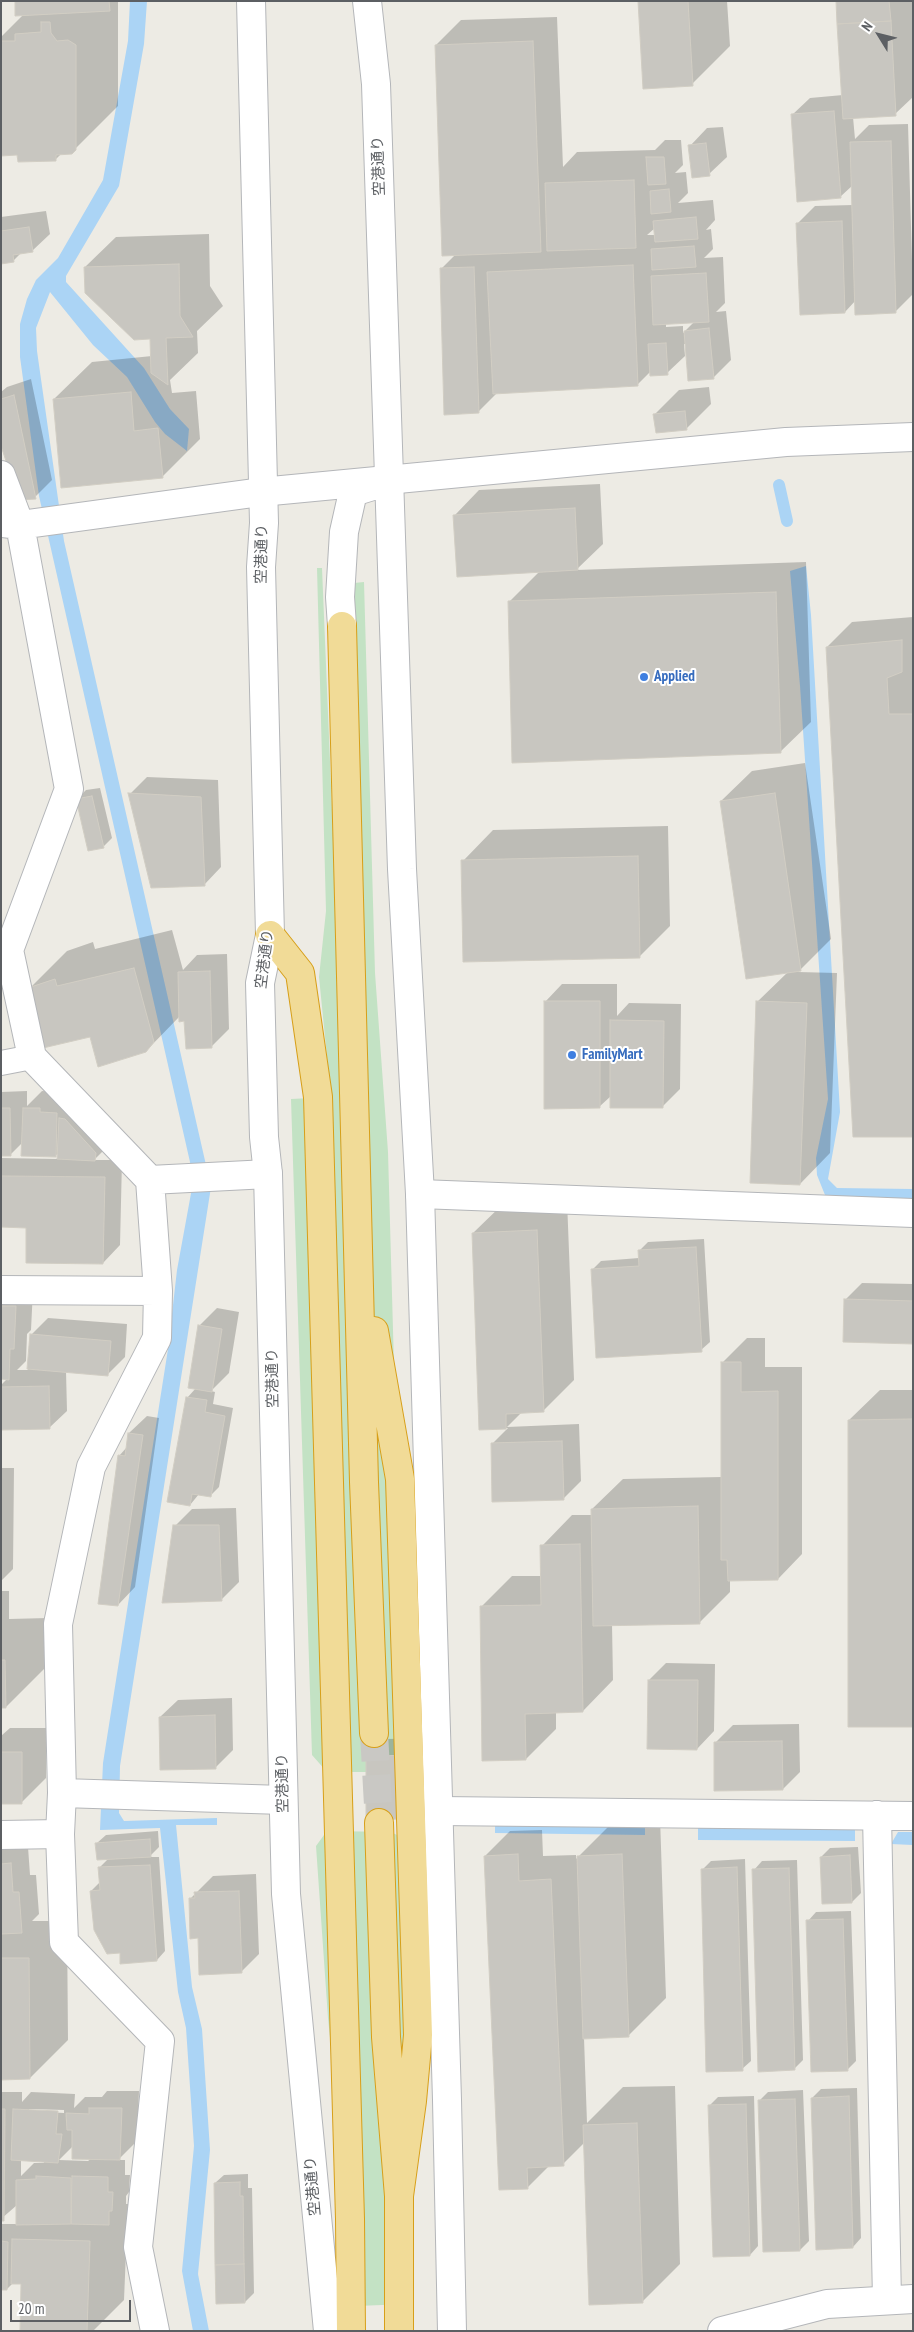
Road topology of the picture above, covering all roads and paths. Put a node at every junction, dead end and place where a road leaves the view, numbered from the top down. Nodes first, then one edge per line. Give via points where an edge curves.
1 (251, 1) edge
2 (367, 1) edge
3 (913, 437) edge
4 (1, 475) edge
5 (389, 481) junction
6 (262, 492) junction
7 (32, 522) edge
8 (342, 626) joint
9 (270, 935) junction
10 (32, 1057) junction
11 (1, 1063) edge
12 (268, 1174) junction
13 (150, 1180) junction
14 (420, 1194) junction
15 (913, 1213) edge
16 (358, 1238) junction
17 (1, 1290) edge
18 (158, 1291) junction
19 (374, 1733) tunnel mouth
20 (62, 1793) junction
21 (283, 1800) junction
22 (439, 1811) junction
23 (877, 1815) junction
24 (913, 1816) edge
25 (379, 1822) tunnel mouth
26 (60, 1834) junction
27 (1, 1836) edge
28 (399, 2196) junction
29 (900, 2299) edge
30 (154, 2331) edge
31 (328, 2331) edge
32 (351, 2331) edge
33 (399, 2331) edge
34 (452, 2331) edge
35 (722, 2331) edge

1 - 6 street, 空港通り
2 - 5 street, 空港通り via 376,84
3 - 5 street via 786,442
4 - 7 street
5 - 6 street
5 - 8 street via 353,492 344,532 340,597
5 - 14 street, 空港通り via 402,869
6 - 7 street
6 - 9 street, 空港通り
7 - 10 street via 69,789 9,950
8 - 16 highway
9 - 12 street, 空港通り via 260,983
9 - 32 highway via 300,973 318,1097
10 - 11 lane
10 - 13 street
12 - 13 street
12 - 21 street, 空港通り
13 - 18 street
14 - 15 street
14 - 22 street, 空港通り
16 - 19 highway
16 - 28 highway via 400,1479 418,2035
17 - 18 street
18 - 20 street via 157,1338 92,1467 58,1624
20 - 21 street
20 - 26 street
21 - 31 street, 空港通り via 286,1894
22 - 23 street
22 - 34 street, 空港通り
23 - 24 street
23 - 29 street
25 - 28 highway via 386,2037
26 - 27 street
26 - 30 street via 64,1942 160,2041 138,2247
28 - 33 highway
29 - 35 street via 827,2304

